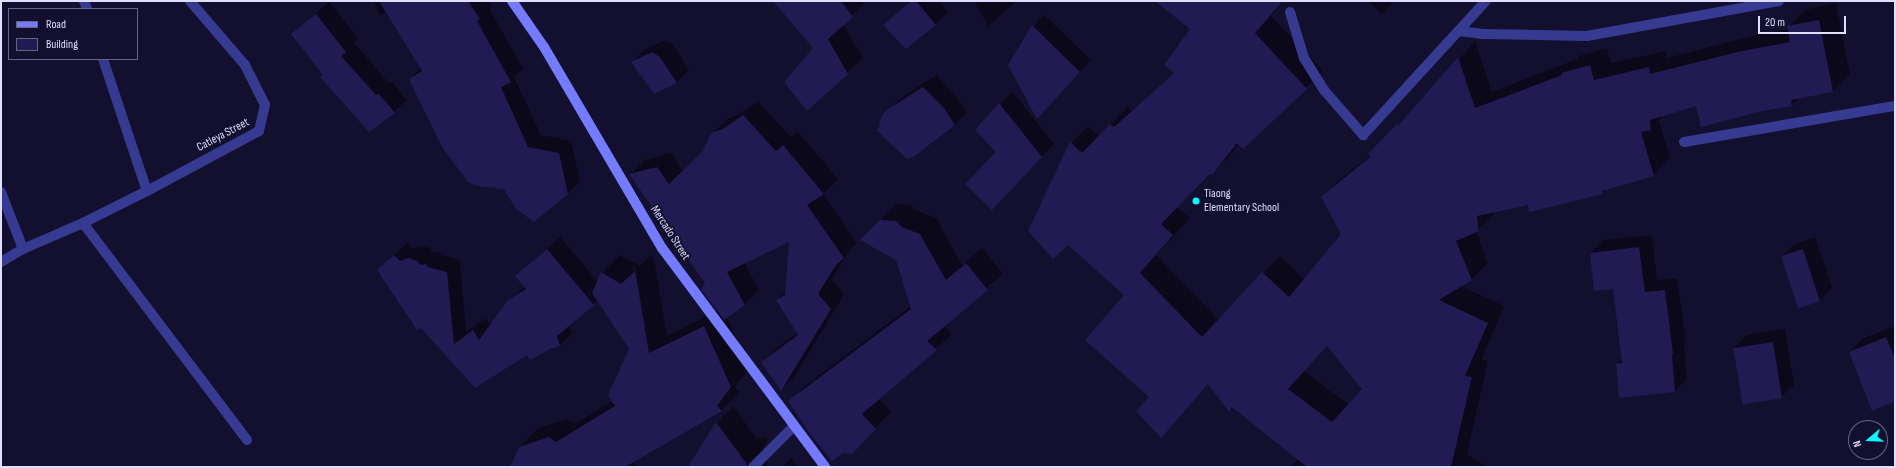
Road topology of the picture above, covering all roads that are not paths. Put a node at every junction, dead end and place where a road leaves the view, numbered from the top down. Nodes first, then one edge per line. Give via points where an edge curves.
1 (190, 1) edge
2 (512, 1) edge
3 (1486, 1) edge
4 (1779, 1) edge
5 (1290, 12) dead end
6 (1459, 31) junction
7 (103, 60) edge
8 (1895, 106) edge
9 (1684, 142) dead end
10 (147, 191) junction
11 (1, 192) edge
12 (83, 223) junction
13 (23, 249) junction
14 (1, 262) edge
15 (794, 426) junction
16 (247, 440) dead end
17 (753, 467) edge
18 (824, 467) edge

1 - 10 street, Catleya Street via 245,65 265,105 259,131
2 - 15 street, Mercado Street via 544,47 662,248
3 - 6 street
4 - 6 street via 1587,36
5 - 6 street via 1304,58 1324,90 1363,135
7 - 10 street
8 - 9 street
10 - 12 street, Catleya Street
11 - 13 street
12 - 13 street, Catleya Street
12 - 16 street
13 - 14 street, Catleya Street
15 - 17 street
15 - 18 street, Mercado Street

